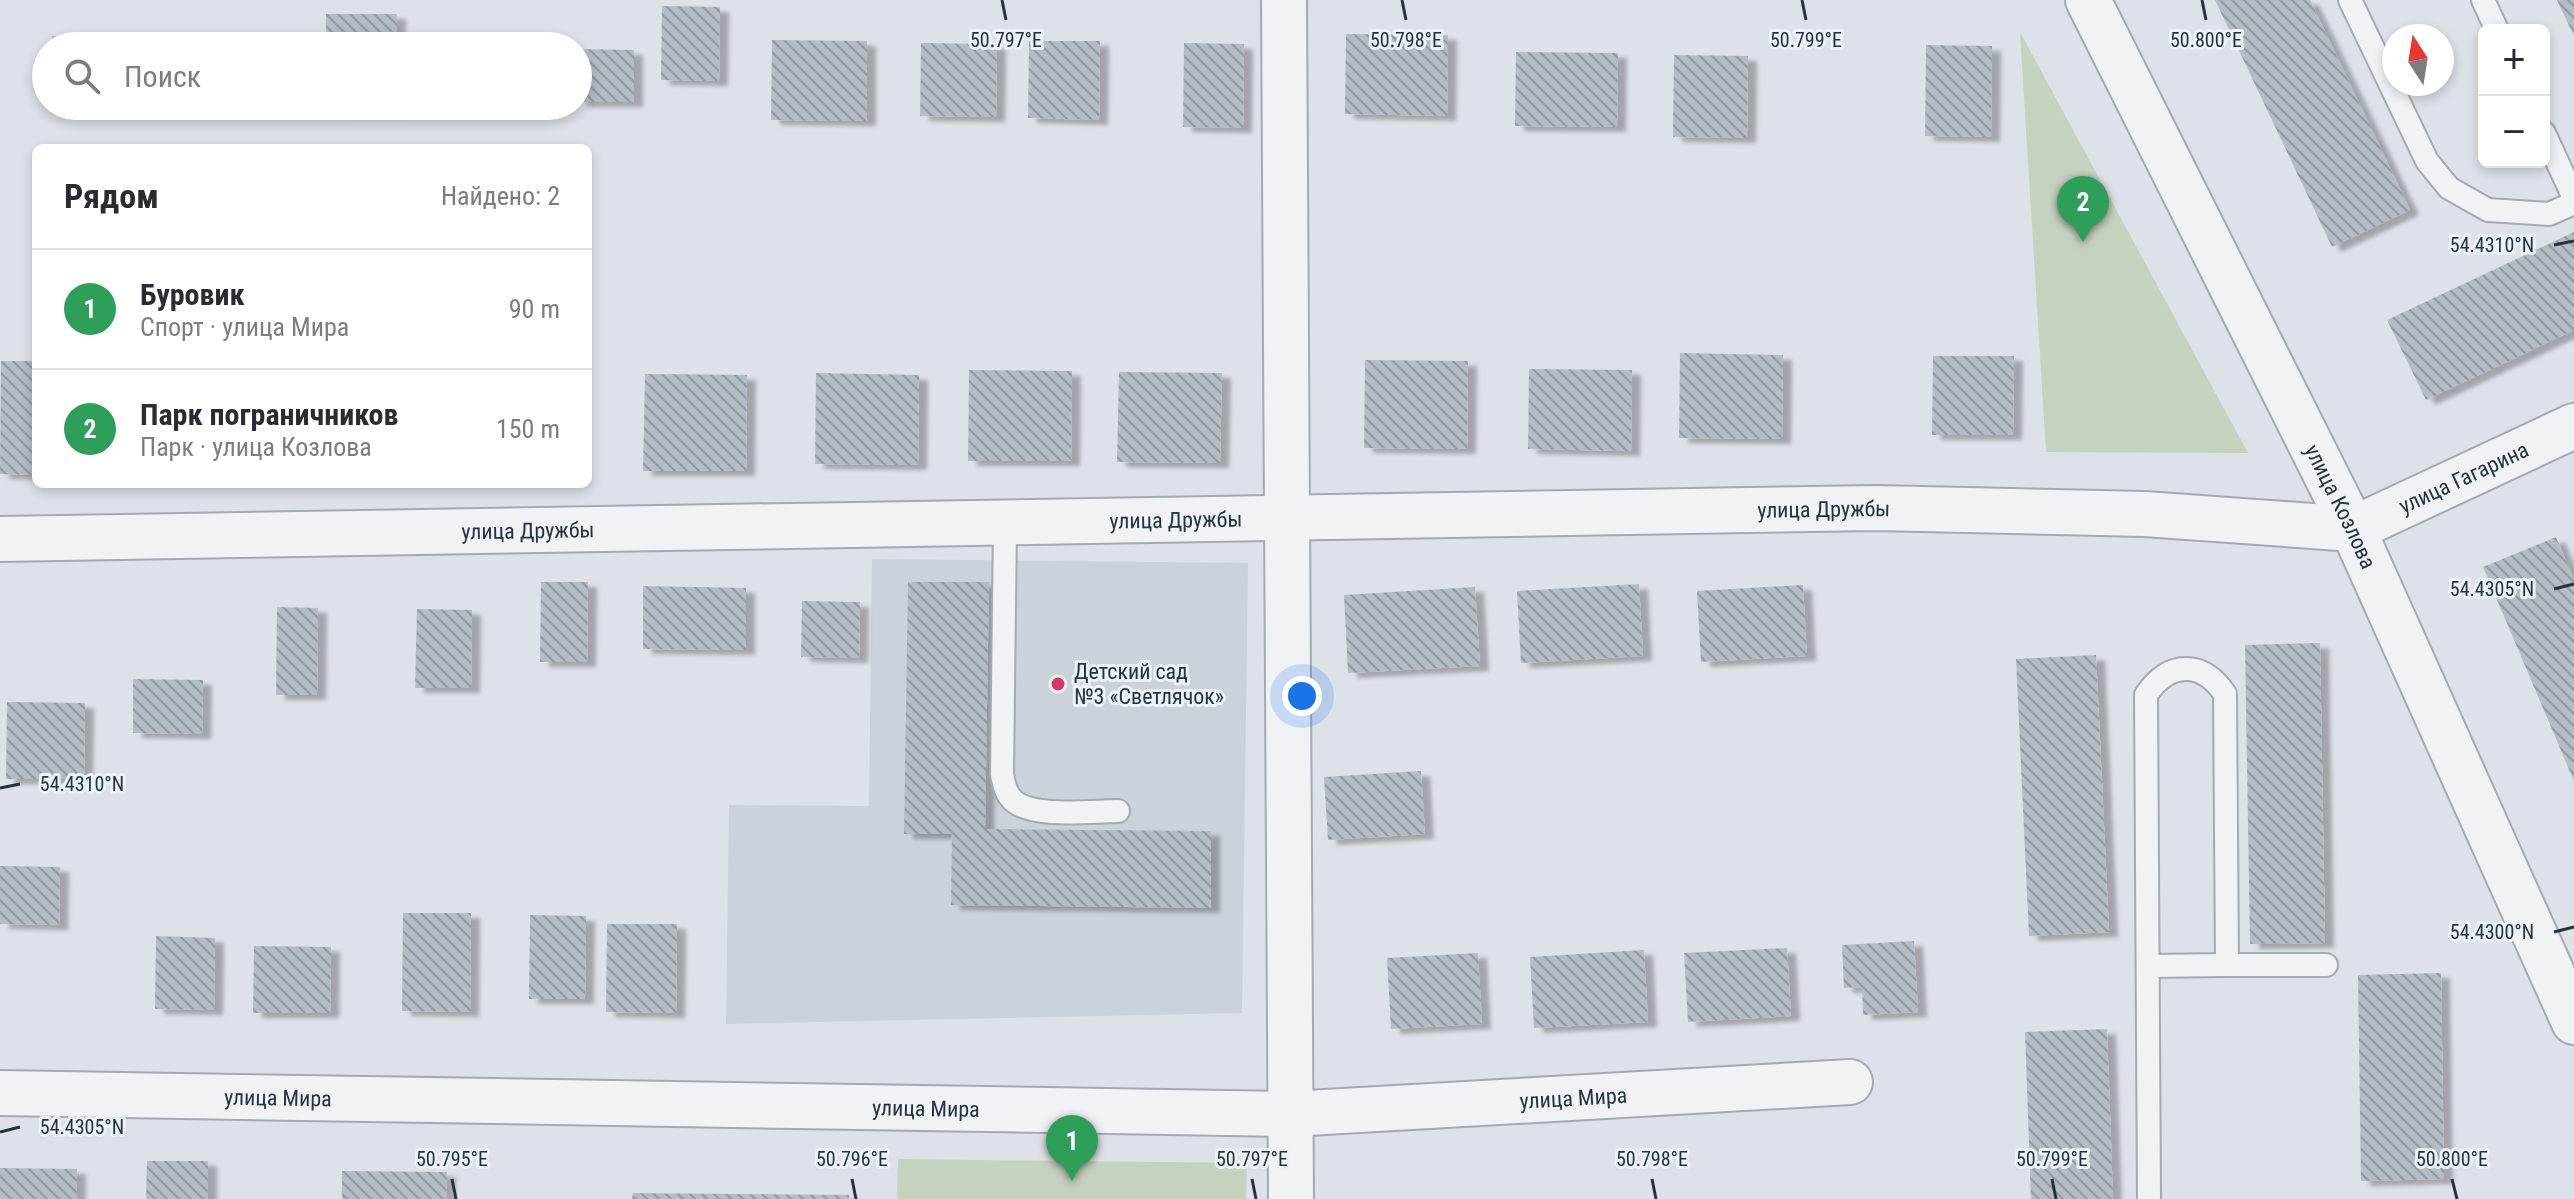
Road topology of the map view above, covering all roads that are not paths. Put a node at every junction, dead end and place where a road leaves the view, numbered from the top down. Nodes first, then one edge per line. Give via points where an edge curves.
1 (1284, 0) edge
2 (2088, 0) edge
3 (2350, 0) edge
4 (2483, 0) edge
5 (2494, 24) edge
6 (2550, 146) edge
7 (2574, 200) edge
8 (2574, 426) edge
9 (1287, 518) junction
10 (1005, 523) junction
11 (2353, 529) junction
12 (0, 539) edge
13 (1118, 811) dead end
14 (2227, 965) junction
15 (2326, 965) dead end
16 (2148, 966) junction
17 (2574, 1022) edge
18 (1850, 1082) dead end
19 (0, 1093) edge
20 (1290, 1114) junction
21 (1291, 1199) edge
22 (2149, 1199) edge

1 - 9 street
2 - 11 street, улица Козлова
3 - 7 lane via 2427,161 2449,188 2488,210 2549,214
4 - 5 lane
6 - 7 lane
8 - 11 street, улица Гагарина
9 - 10 street, улица Дружбы
9 - 11 street, улица Дружбы via 1876,508 2145,514
9 - 20 street
10 - 12 street, улица Дружбы
10 - 13 lane via 1005,790 1031,810
11 - 17 street, улица Козлова
14 - 15 lane
14 - 16 lane
14 - 16 lane via 2225,694 2207,674 2181,669 2155,681 2146,695
16 - 22 lane
18 - 20 street, улица Мира
19 - 20 street, улица Мира
20 - 21 street

